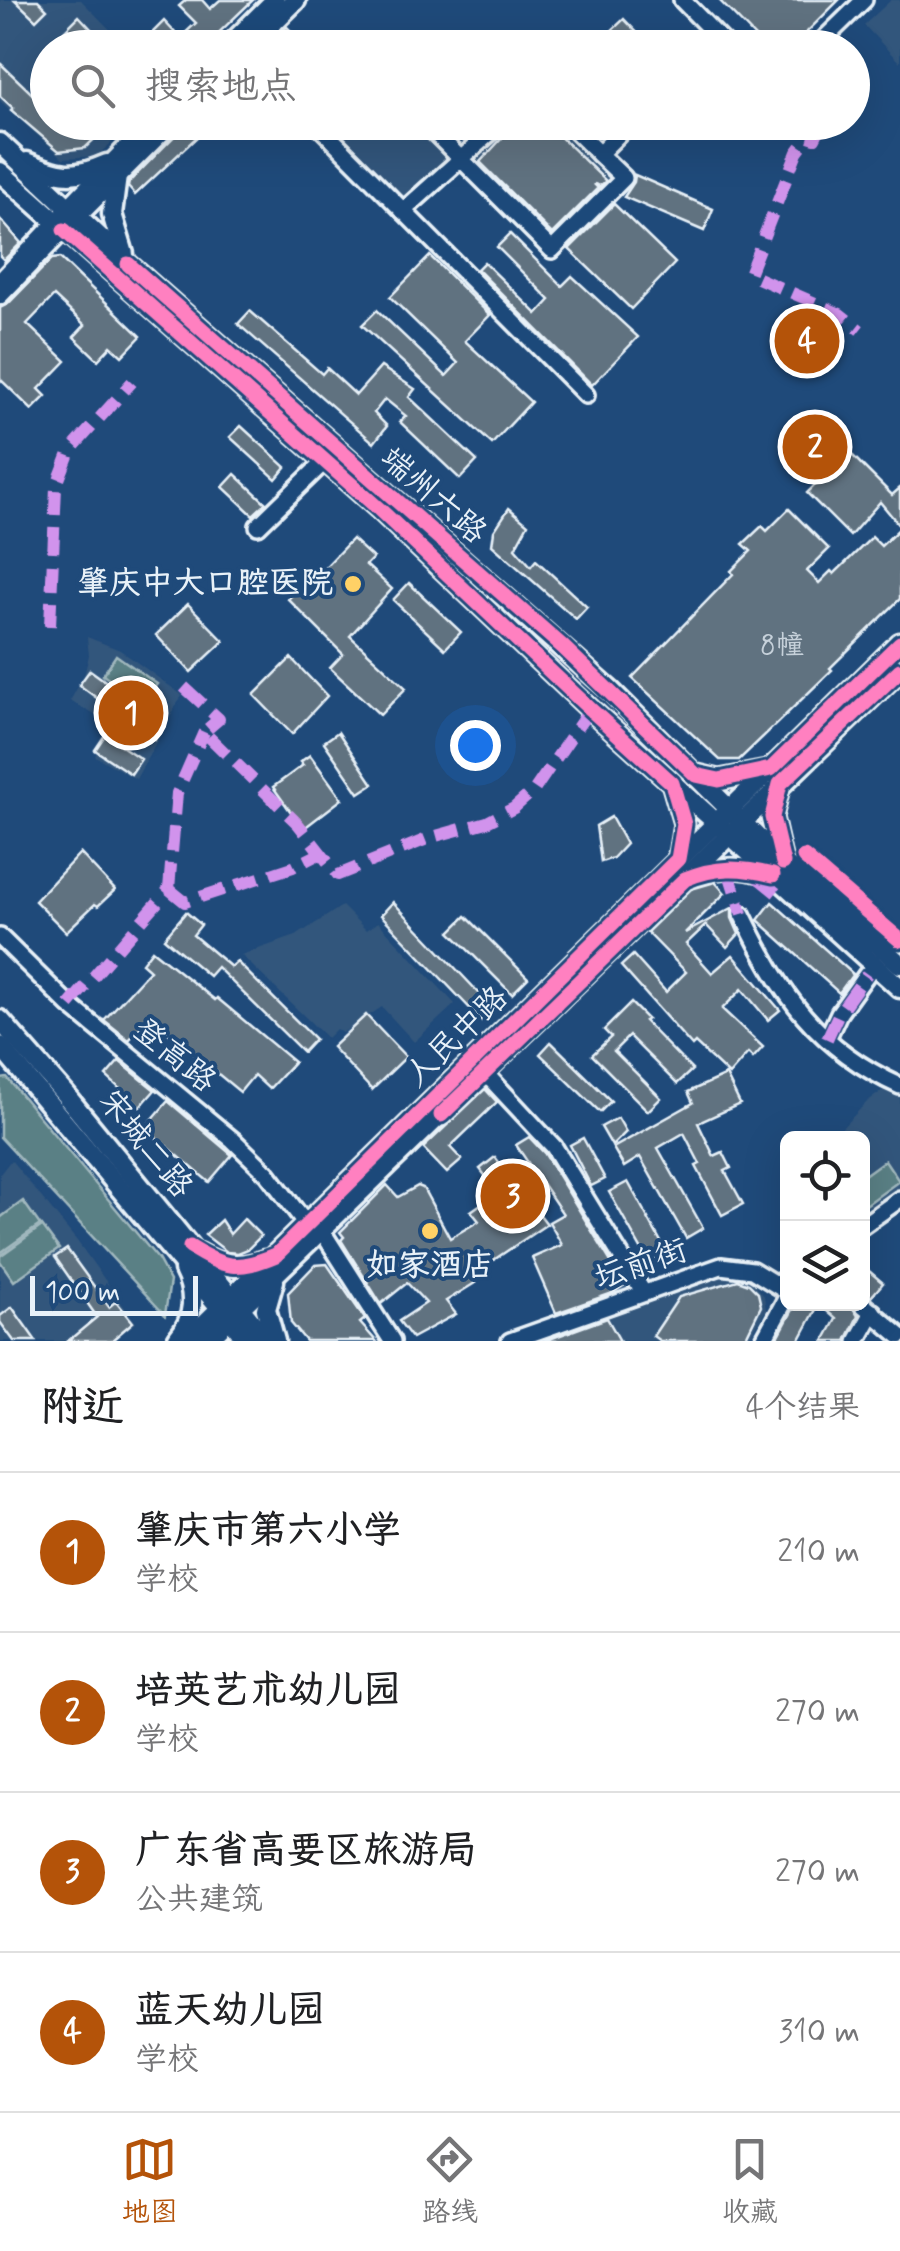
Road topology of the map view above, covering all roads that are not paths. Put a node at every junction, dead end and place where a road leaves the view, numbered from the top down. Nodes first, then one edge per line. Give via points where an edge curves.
1 (275, 0) edge
2 (296, 0) edge
3 (682, 0) edge
4 (864, 0) edge
5 (245, 30) edge
6 (265, 30) edge
7 (707, 30) edge
8 (833, 30) edge
9 (139, 140) edge
10 (149, 140) edge
11 (335, 140) edge
12 (442, 140) edge
13 (483, 140) edge
14 (586, 140) edge
15 (614, 140) edge
16 (0, 143) edge
17 (600, 154) junction
18 (18, 158) junction
19 (461, 160) junction
20 (117, 167) junction
21 (0, 172) edge
22 (73, 211) junction
23 (404, 211) junction
24 (60, 226) junction
25 (128, 264) junction
26 (0, 281) edge
27 (0, 296) edge
28 (586, 395) dead end
29 (325, 462) junction
30 (258, 526) dead end
31 (900, 644) edge
32 (900, 670) edge
33 (696, 775) junction
34 (672, 782) junction
35 (770, 782) junction
36 (729, 822) junction
37 (678, 859) junction
38 (778, 869) junction
39 (685, 878) junction
40 (742, 914) dead end
41 (0, 936) edge
42 (900, 964) edge
43 (867, 974) dead end
44 (900, 988) edge
45 (0, 1020) edge
46 (827, 1039) junction
47 (0, 1046) edge
48 (485, 1073) junction
49 (900, 1086) edge
50 (900, 1199) edge
51 (869, 1221) edge
52 (314, 1228) junction
53 (181, 1247) junction
54 (276, 1255) junction
55 (276, 1276) junction
56 (780, 1289) edge
57 (643, 1292) junction
58 (230, 1308) junction
59 (780, 1308) edge
60 (870, 1310) edge
61 (867, 1311) edge
62 (900, 1336) edge
63 (211, 1339) edge
64 (176, 1341) edge
65 (187, 1341) edge
66 (248, 1341) edge
67 (267, 1341) edge
68 (275, 1341) edge
69 (392, 1341) edge
70 (510, 1341) edge
71 (762, 1341) edge
72 (857, 1341) edge

1 - 5 main road
2 - 6 main road
3 - 7 street
4 - 8 street
9 - 20 main road
10 - 20 main road
11 - 23 street
12 - 19 street
13 - 19 street
14 - 17 street
15 - 17 street
16 - 18 main road, 端州六路
17 - 19 street via 624,178 552,250
18 - 20 main road via 68,176
18 - 22 main road, 端州六路
19 - 23 street
20 - 22 main road
20 - 25 main road via 112,214
21 - 24 main road, 端州六路
22 - 24 main road
22 - 25 main road, 端州六路
23 - 28 street
24 - 26 street
24 - 27 street
24 - 29 main road, 端州六路
25 - 33 main road, 端州六路 via 563,647
29 - 30 street
29 - 34 main road, 端州六路
31 - 35 main road
32 - 35 main road
33 - 35 main road
33 - 36 main road, 端州六路
34 - 36 main road, 端州六路
34 - 37 main road via 684,824
35 - 36 main road
35 - 38 main road
36 - 37 main road, 人民中路
36 - 38 main road
36 - 39 main road, 人民中路
37 - 52 main road, 人民中路
38 - 39 main road via 727,867
38 - 42 main road
38 - 44 main road
39 - 48 main road, 人民中路
40 - 46 street via 799,1013
41 - 52 street, 登高路 via 69,1004 233,1140
43 - 46 street
45 - 53 main road, 宋城二路
46 - 49 street
47 - 53 main road, 宋城二路
48 - 52 main road, 人民中路
48 - 57 street via 554,1147
50 - 51 street
52 - 54 main road, 人民中路
52 - 55 main road, 人民中路
52 - 69 street, 登高路
53 - 54 main road via 233,1266
53 - 58 main road, 宋城二路
53 - 64 main road via 193,1292 190,1320
54 - 58 main road, 人民中路
55 - 58 main road, 人民中路
55 - 68 main road via 266,1308
56 - 57 street, 坛前街 via 752,1270 721,1266
57 - 70 street, 坛前街
58 - 63 main road
58 - 65 main road
58 - 66 main road
58 - 67 main road
59 - 71 street
60 - 62 street
61 - 72 street

